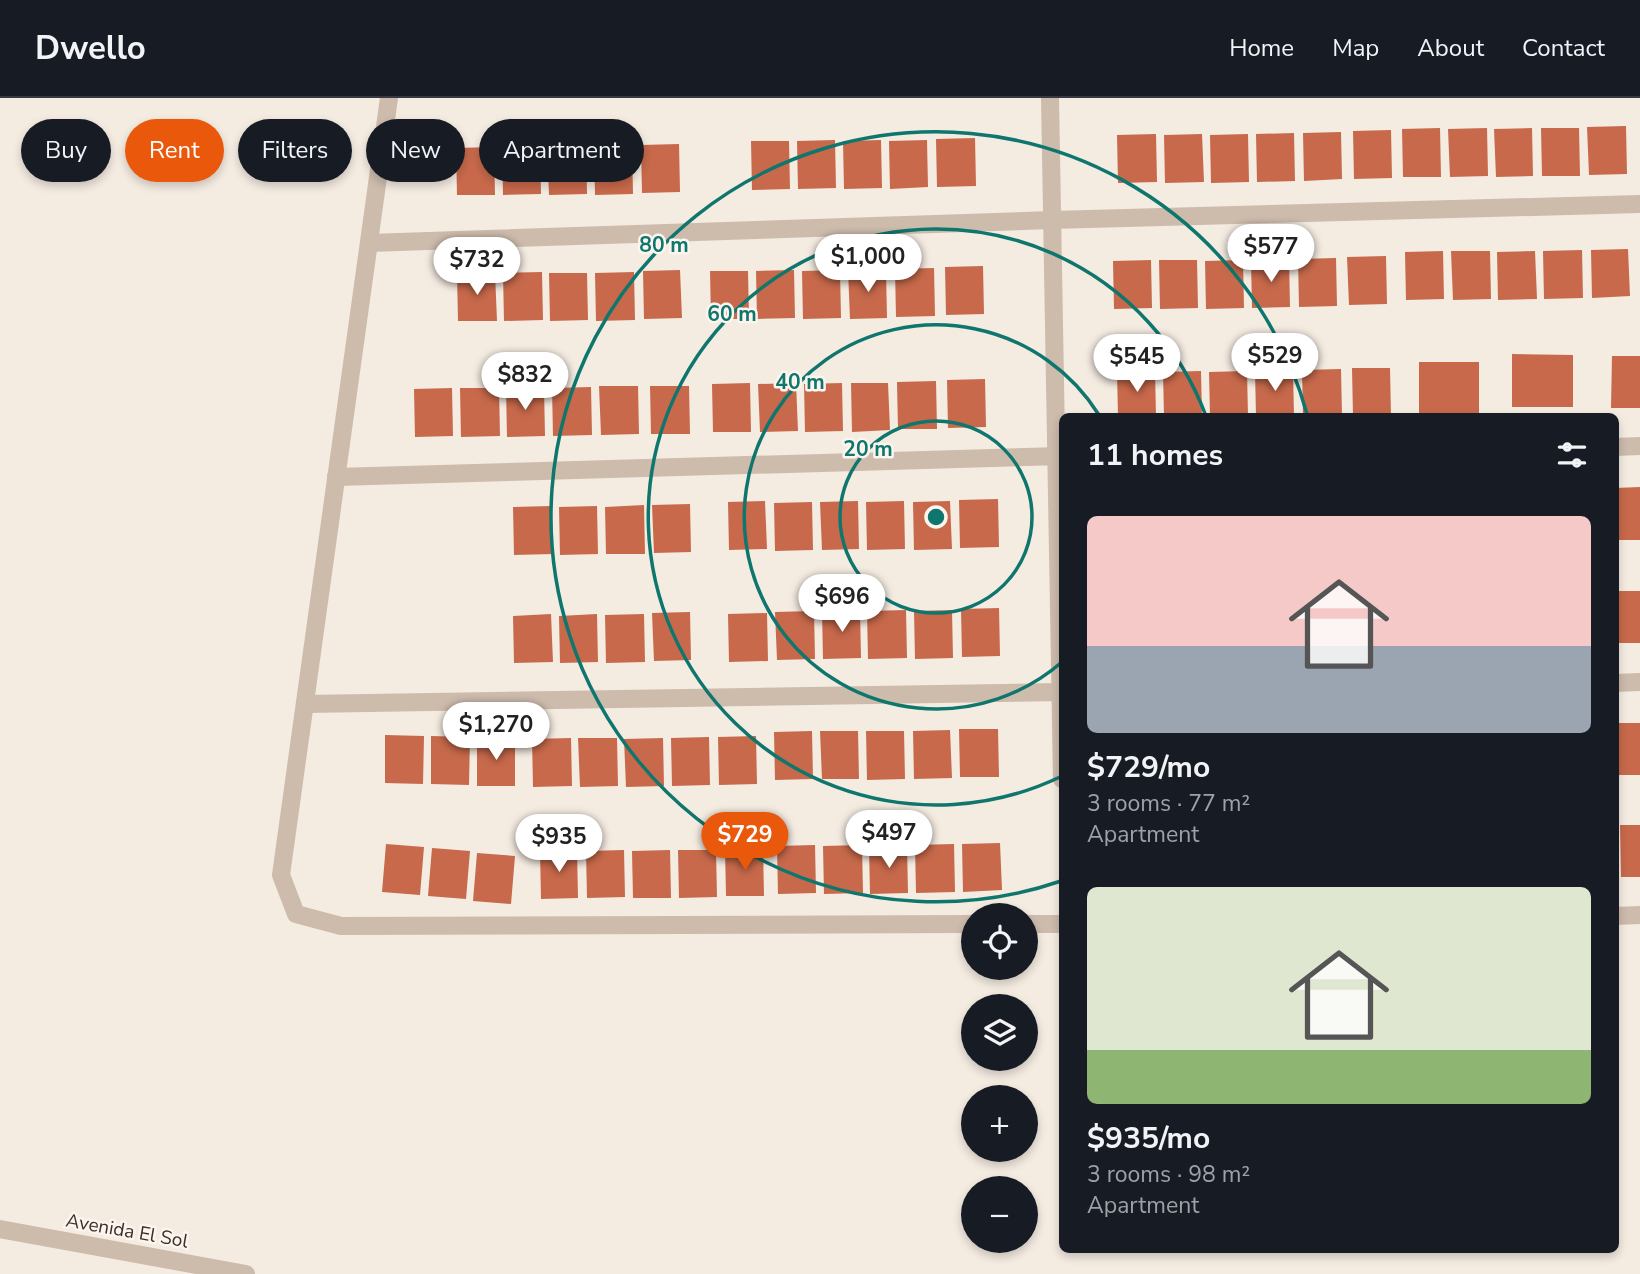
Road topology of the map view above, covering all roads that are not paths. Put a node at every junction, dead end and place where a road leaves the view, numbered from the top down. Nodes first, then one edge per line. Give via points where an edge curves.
1 (389, 98) edge
2 (1050, 98) edge
3 (1640, 204) edge
4 (1052, 220) junction
5 (369, 243) junction
6 (1640, 446) edge
7 (1619, 447) edge
8 (1059, 456) edge
9 (336, 477) junction
10 (1640, 682) edge
11 (1619, 683) edge
12 (1059, 692) edge
13 (305, 704) junction
14 (1640, 915) edge
15 (1619, 916) edge
16 (961, 924) edge
17 (1038, 924) edge
18 (1059, 924) edge
19 (0, 1228) edge
20 (246, 1274) edge

1 - 5 street
2 - 4 street
3 - 4 street
4 - 5 street
4 - 8 street
5 - 9 street
6 - 7 street
8 - 9 street
9 - 13 street
10 - 11 street
12 - 13 street
13 - 16 street via 281,874 296,914 341,926
14 - 15 street
17 - 18 street
19 - 20 street, Avenida El Sol

